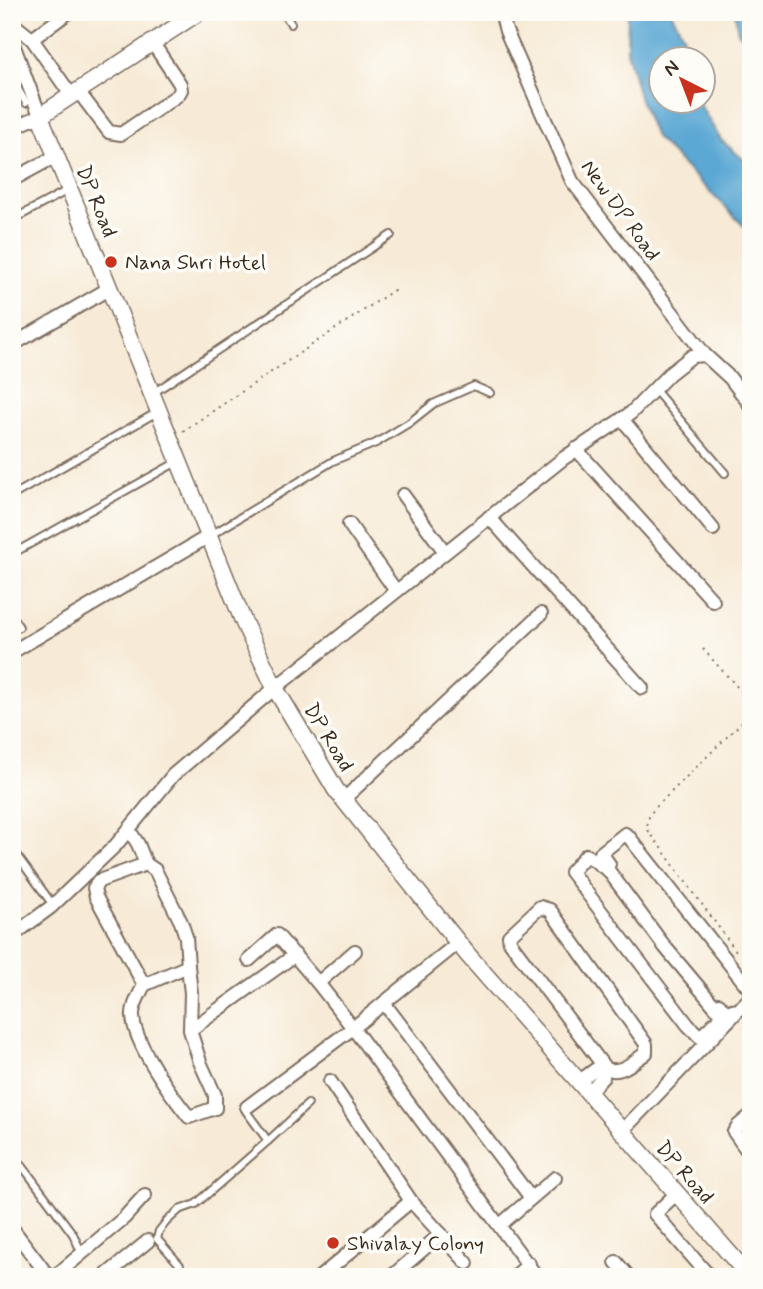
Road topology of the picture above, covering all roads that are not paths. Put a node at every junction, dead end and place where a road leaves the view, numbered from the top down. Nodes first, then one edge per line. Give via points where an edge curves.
1 (69, 12) edge
2 (199, 12) edge
3 (283, 12) edge
4 (501, 12) edge
5 (12, 23) edge
6 (291, 24) dead end
7 (32, 38) junction
8 (12, 41) edge
9 (152, 42) junction
10 (12, 79) edge
11 (74, 93) junction
12 (26, 103) dead end
13 (40, 116) junction
14 (12, 128) edge
15 (56, 156) junction
16 (12, 180) edge
17 (70, 190) junction
18 (12, 220) edge
19 (391, 235) dead end
20 (110, 288) junction
21 (12, 345) edge
22 (705, 355) junction
23 (654, 389) junction
24 (153, 393) junction
25 (490, 393) dead end
26 (751, 406) edge
27 (159, 411) junction
28 (622, 419) junction
29 (576, 449) junction
30 (179, 461) junction
31 (725, 473) dead end
32 (403, 495) dead end
33 (12, 496) edge
34 (489, 517) junction
35 (349, 524) dead end
36 (713, 529) dead end
37 (209, 536) junction
38 (445, 552) junction
39 (12, 554) edge
40 (396, 592) junction
41 (713, 601) dead end
42 (541, 614) dead end
43 (12, 616) edge
44 (12, 631) edge
45 (12, 652) edge
46 (275, 688) junction
47 (642, 688) dead end
48 (336, 788) junction
49 (129, 830) junction
50 (12, 849) edge
51 (146, 864) junction
52 (53, 905) junction
53 (12, 914) edge
54 (17, 933) edge
55 (458, 943) junction
56 (355, 951) dead end
57 (295, 955) junction
58 (249, 960) dead end
59 (188, 966) junction
60 (318, 983) junction
61 (144, 985) junction
62 (750, 990) edge
63 (751, 997) edge
64 (384, 1003) junction
65 (727, 1016) junction
66 (353, 1028) junction
67 (190, 1030) junction
68 (593, 1079) junction
69 (330, 1081) dead end
70 (309, 1104) dead end
71 (247, 1107) joint
72 (751, 1115) edge
73 (622, 1131) junction
74 (268, 1142) junction
75 (12, 1152) edge
76 (751, 1156) edge
77 (555, 1178) dead end
78 (677, 1193) junction
79 (145, 1195) dead end
80 (531, 1198) junction
81 (411, 1201) junction
82 (500, 1224) junction
83 (12, 1228) edge
84 (440, 1234) junction
85 (148, 1241) dead end
86 (82, 1254) junction
87 (616, 1262) dead end
88 (467, 1263) dead end
89 (528, 1264) junction
90 (180, 1265) dead end
91 (52, 1277) edge
92 (104, 1277) edge
93 (320, 1277) edge
94 (391, 1277) edge
95 (513, 1277) edge
96 (537, 1277) edge
97 (629, 1277) edge
98 (710, 1277) edge
99 (750, 1277) edge

1 - 7 street
2 - 9 street
3 - 6 lane
4 - 22 street, New DP Road via 572,181
5 - 7 street
7 - 11 street
8 - 13 street
9 - 11 street
9 - 11 street via 181,90 121,134 109,132
10 - 12 lane
11 - 13 street
13 - 14 street
13 - 15 street, DP Road
15 - 16 street
15 - 17 street, DP Road
17 - 18 lane
17 - 20 street, DP Road
19 - 24 lane
20 - 21 street
20 - 24 street, DP Road
22 - 23 street via 692,356
22 - 26 street, New DP Road
23 - 28 street
23 - 31 lane
24 - 27 street, DP Road
25 - 37 lane via 474,386 433,404 376,443 333,461
27 - 30 street, DP Road
27 - 33 lane
28 - 29 street
28 - 36 street
29 - 34 street
29 - 41 street
30 - 37 street, DP Road
30 - 39 lane
32 - 38 street
34 - 38 street
34 - 47 street
35 - 40 street
37 - 45 street
37 - 46 street, DP Road
38 - 40 street
40 - 46 street
42 - 48 street
43 - 44 lane via 19,627
46 - 48 street, DP Road
46 - 49 street via 173,775
48 - 55 street, DP Road
49 - 51 street
49 - 52 street
50 - 52 lane
51 - 59 street via 155,870 181,922
51 - 61 street via 99,881 94,888
52 - 54 street
53 - 54 lane
55 - 64 street
55 - 68 street, DP Road
56 - 60 street
57 - 58 street via 277,935
57 - 60 street
57 - 67 street
59 - 61 street
59 - 67 street
60 - 66 street
61 - 67 street via 133,1016 140,1041 189,1117 215,1108 215,1096
62 - 65 street
62 - 65 street via 629,837 625,834 601,853
63 - 65 street
64 - 66 street
64 - 80 street
65 - 65 street via 665,947 608,870 586,855 571,872 688,1025 700,1037
65 - 73 street
66 - 71 street
66 - 82 street
68 - 68 street via 619,1071 646,1053 646,1044 550,910 540,907 509,936 510,942
68 - 73 street, DP Road
69 - 81 street
70 - 74 lane
71 - 74 lane
72 - 76 street via 734,1132
73 - 78 street, DP Road
74 - 90 lane via 196,1204 179,1210 159,1231 157,1239
75 - 86 lane via 73,1234
77 - 80 street
78 - 98 street via 655,1214
78 - 99 street, DP Road
79 - 86 street
80 - 82 street
81 - 84 street
81 - 93 street
82 - 89 street
83 - 91 street
84 - 88 street
84 - 94 street
85 - 92 street
86 - 91 street
87 - 97 street
89 - 95 street
89 - 96 street

